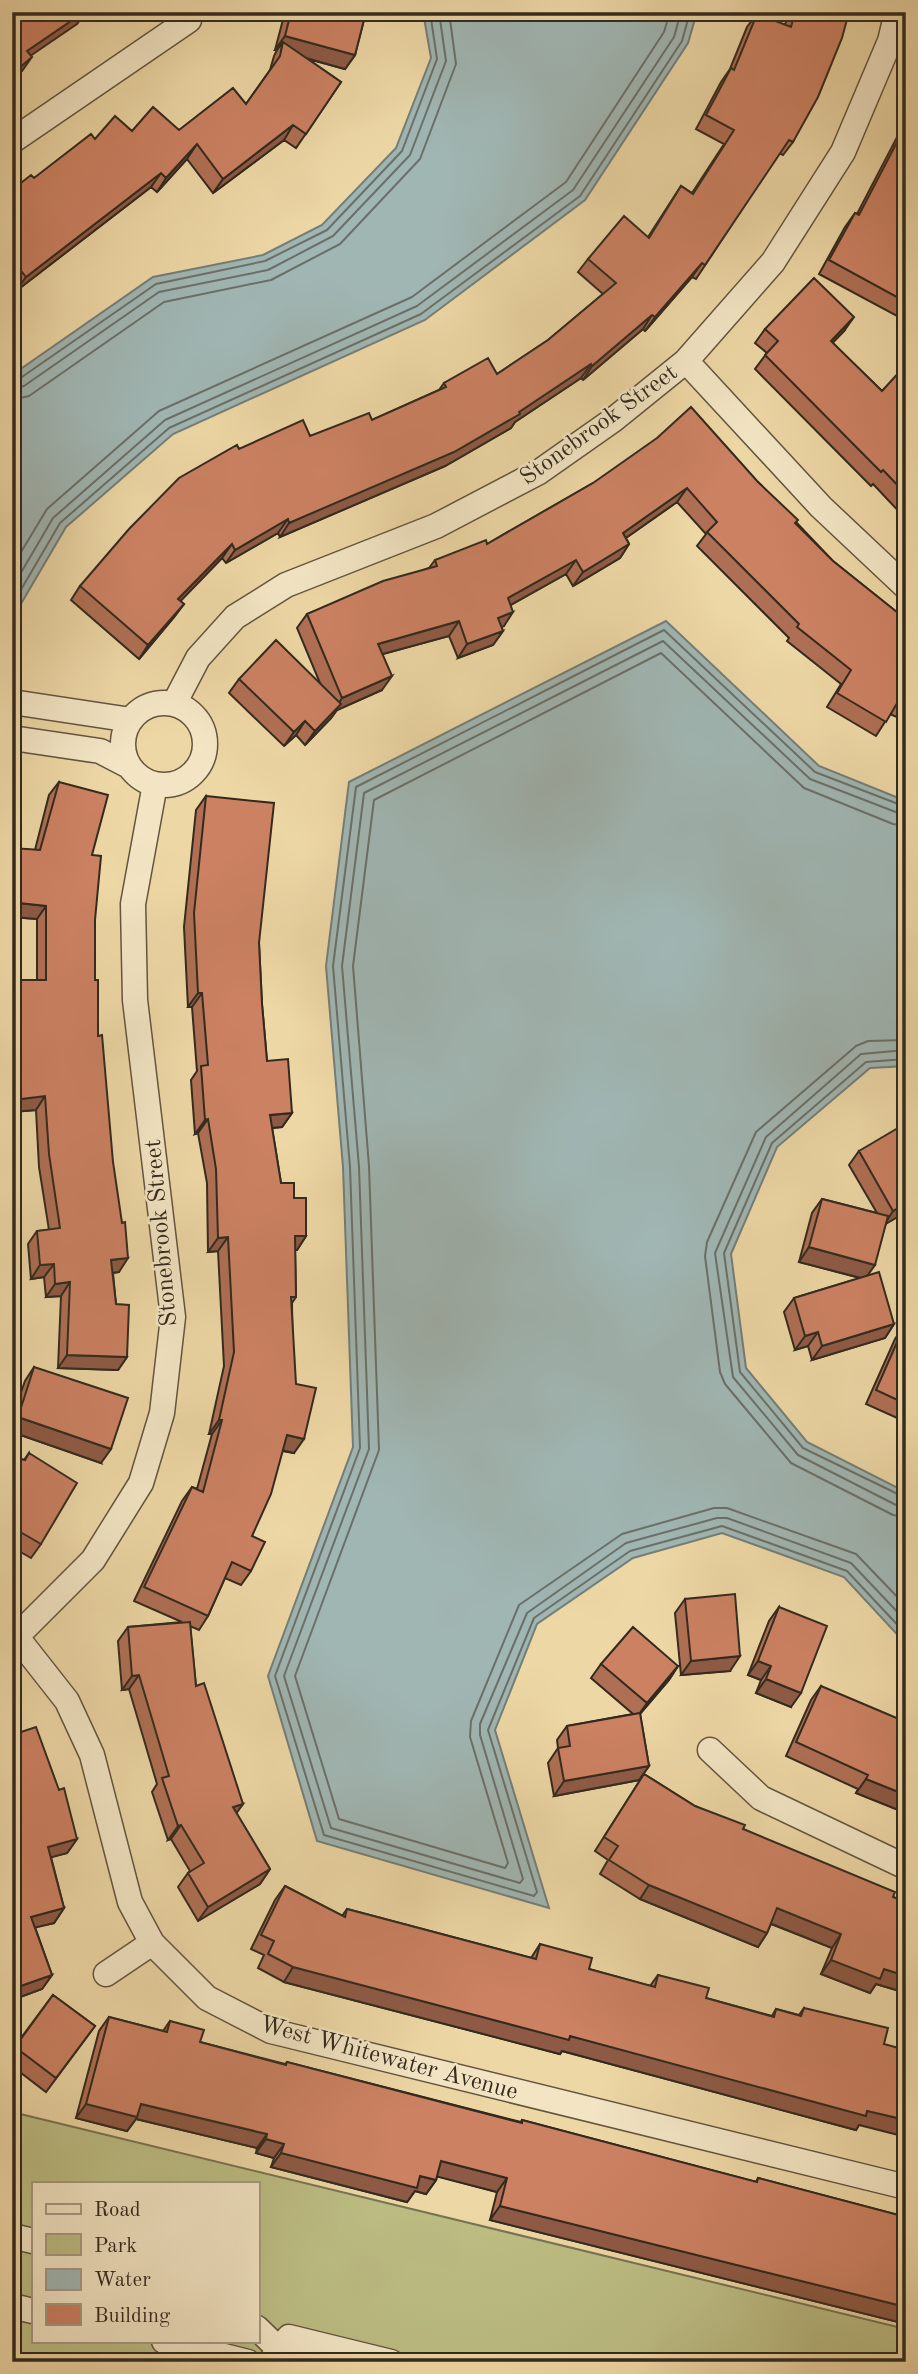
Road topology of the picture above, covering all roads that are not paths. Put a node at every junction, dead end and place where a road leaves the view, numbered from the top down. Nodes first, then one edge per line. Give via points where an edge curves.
1 (191, 12) edge
2 (897, 12) edge
3 (12, 141) edge
4 (687, 361) junction
5 (906, 587) edge
6 (12, 702) edge
7 (174, 704) junction
8 (131, 720) junction
9 (12, 738) edge
10 (129, 766) junction
11 (155, 784) junction
12 (15, 1633) edge
13 (710, 1750) dead end
14 (906, 1867) edge
15 (152, 1943) junction
16 (106, 1974) dead end
17 (906, 2188) edge
18 (12, 2236) edge
19 (32, 2241) edge
20 (12, 2305) edge
21 (32, 2310) edge
22 (259, 2331) edge
23 (148, 2342) edge
24 (168, 2342) edge
25 (280, 2358) edge
26 (223, 2362) edge
27 (248, 2362) edge
28 (391, 2362) edge

1 - 3 street via 190,20
2 - 4 street, Stonebrook Street via 890,41 843,152 773,262
4 - 5 street via 821,507
4 - 7 street, Stonebrook Street via 539,472 436,526 286,585 235,617 198,658
6 - 8 street
7 - 8 street via 142,709
7 - 11 street via 199,722 205,737 204,753 198,768 186,779 171,785
8 - 10 street via 124,735
9 - 10 street via 100,751
10 - 11 street via 140,778
11 - 12 street, Stonebrook Street via 134,904 135,1000 173,1317 162,1413 141,1483 93,1560
12 - 15 street, West Whitewater Avenue via 67,1701 92,1755 130,1902
13 - 14 street via 761,1798
15 - 16 street
15 - 17 street, West Whitewater Avenue via 207,1998 271,2031
18 - 19 street
20 - 21 street
22 - 25 street
23 - 26 street
24 - 27 street
25 - 28 street via 289,2337

